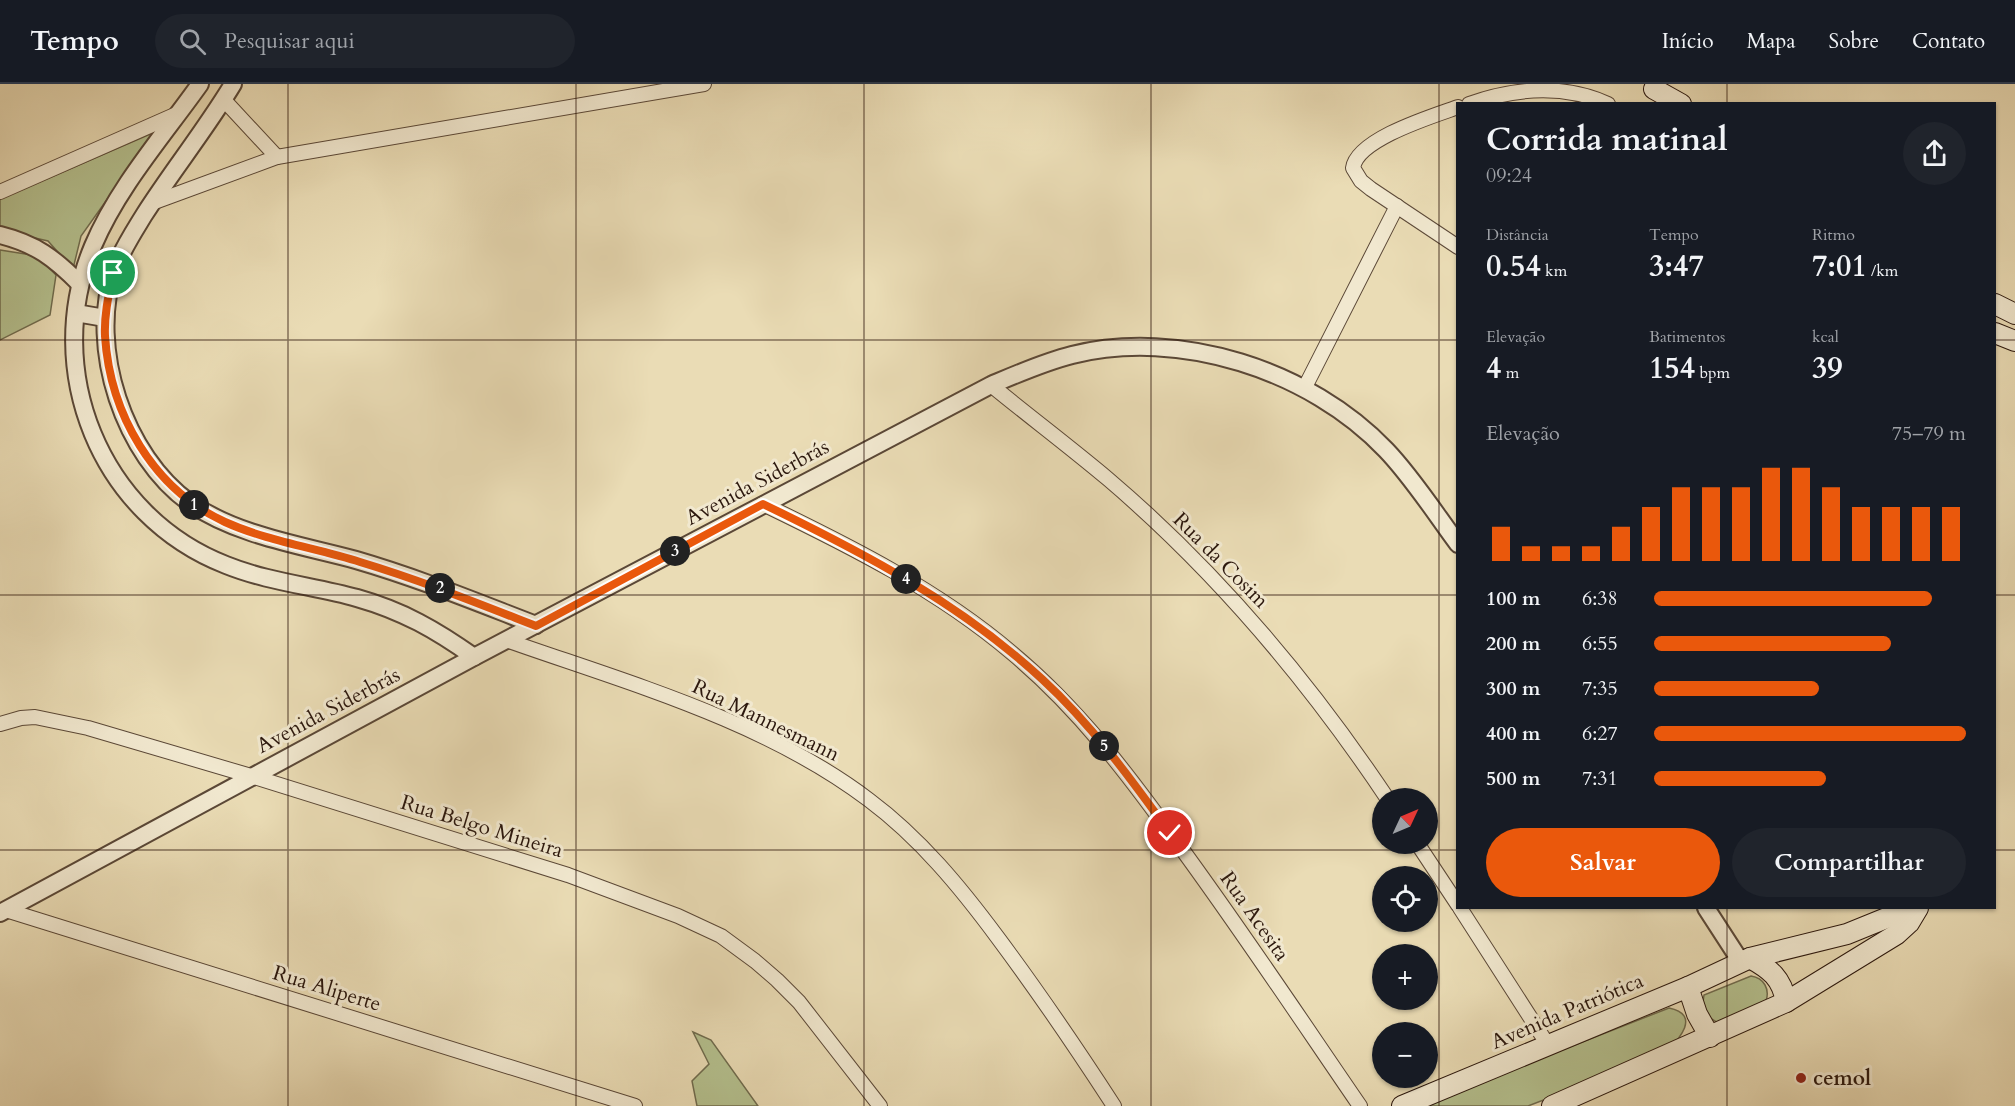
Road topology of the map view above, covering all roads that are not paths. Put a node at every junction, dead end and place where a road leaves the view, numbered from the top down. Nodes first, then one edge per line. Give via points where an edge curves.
1 (200, 84) edge
2 (233, 84) edge
3 (704, 84) edge
4 (1651, 87) edge
5 (224, 100) junction
6 (1474, 102) edge
7 (1604, 102) edge
8 (1668, 102) edge
9 (1677, 102) edge
10 (1456, 108) edge
11 (179, 113) junction
12 (277, 157) junction
13 (0, 192) edge
14 (152, 203) junction
15 (1397, 206) junction
16 (0, 235) edge
17 (1456, 247) edge
18 (80, 284) junction
19 (1996, 304) edge
20 (76, 313) junction
21 (2015, 314) edge
22 (105, 318) junction
23 (1996, 333) edge
24 (2015, 341) edge
25 (991, 385) junction
26 (1304, 389) junction
27 (763, 504) junction
28 (1456, 541) edge
29 (536, 626) junction
30 (506, 640) junction
31 (474, 657) junction
32 (0, 724) edge
33 (251, 776) junction
34 (1380, 788) edge
35 (1424, 854) edge
36 (1456, 902) edge
37 (1461, 909) edge
38 (1707, 909) edge
39 (1909, 909) edge
40 (1917, 909) edge
41 (3, 911) edge
42 (1745, 960) junction
43 (1688, 987) junction
44 (1786, 1002) junction
45 (1710, 1037) junction
46 (1548, 1045) junction
47 (635, 1106) edge
48 (880, 1106) edge
49 (1114, 1106) edge
50 (1360, 1106) edge
51 (1402, 1106) edge
52 (1552, 1106) edge

1 - 11 street
2 - 5 street
3 - 12 street
4 - 8 main road
4 - 9 main road
5 - 12 street
5 - 14 street
6 - 7 street via 1527,87 1552,86 1585,91
10 - 15 street via 1377,140 1356,158 1356,175
11 - 13 street
11 - 18 street via 114,206
12 - 14 street
14 - 22 street via 113,273
15 - 17 street
15 - 26 street
16 - 18 street via 47,254
18 - 20 street
19 - 21 main road
20 - 22 street
20 - 31 street via 74,352 87,422 100,454 123,489 156,523 197,553 226,566 406,615
22 - 29 street via 109,368 120,407 142,451 166,482 190,503 225,522 417,580
23 - 24 main road
25 - 26 street, Avenida Siderbrás via 1072,355 1136,347 1176,348 1217,356
25 - 27 street, Avenida Siderbrás
25 - 34 street, Rua da Cosim via 1109,480 1217,583 1284,658
26 - 28 street, Avenida Siderbrás via 1335,408 1386,450
27 - 29 street, Avenida Siderbrás
27 - 50 street, Rua Acesita via 926,591 984,631 1042,679 1127,774 1214,892
29 - 30 street, Avenida Siderbrás
30 - 31 street, Avenida Siderbrás
30 - 49 street, Rua Mannesmann via 714,715 832,774 869,800 900,825 963,891
31 - 33 street, Avenida Siderbrás
32 - 33 street, Rua Belgo Mineira via 21,718 52,719
33 - 41 street, Avenida Siderbrás
33 - 48 street, Rua Belgo Mineira via 568,875 721,936 799,1002
35 - 36 street
37 - 46 street
38 - 42 street
39 - 42 main road, Avenida Patriótica via 1847,934
40 - 44 main road via 1896,934
41 - 47 street, Rua Aliperte
42 - 43 main road, Avenida Patriótica
42 - 44 main road via 1768,968 1778,978
43 - 45 main road
43 - 46 main road, Avenida Patriótica
44 - 45 main road
45 - 52 main road
46 - 51 main road, Avenida Patriótica

